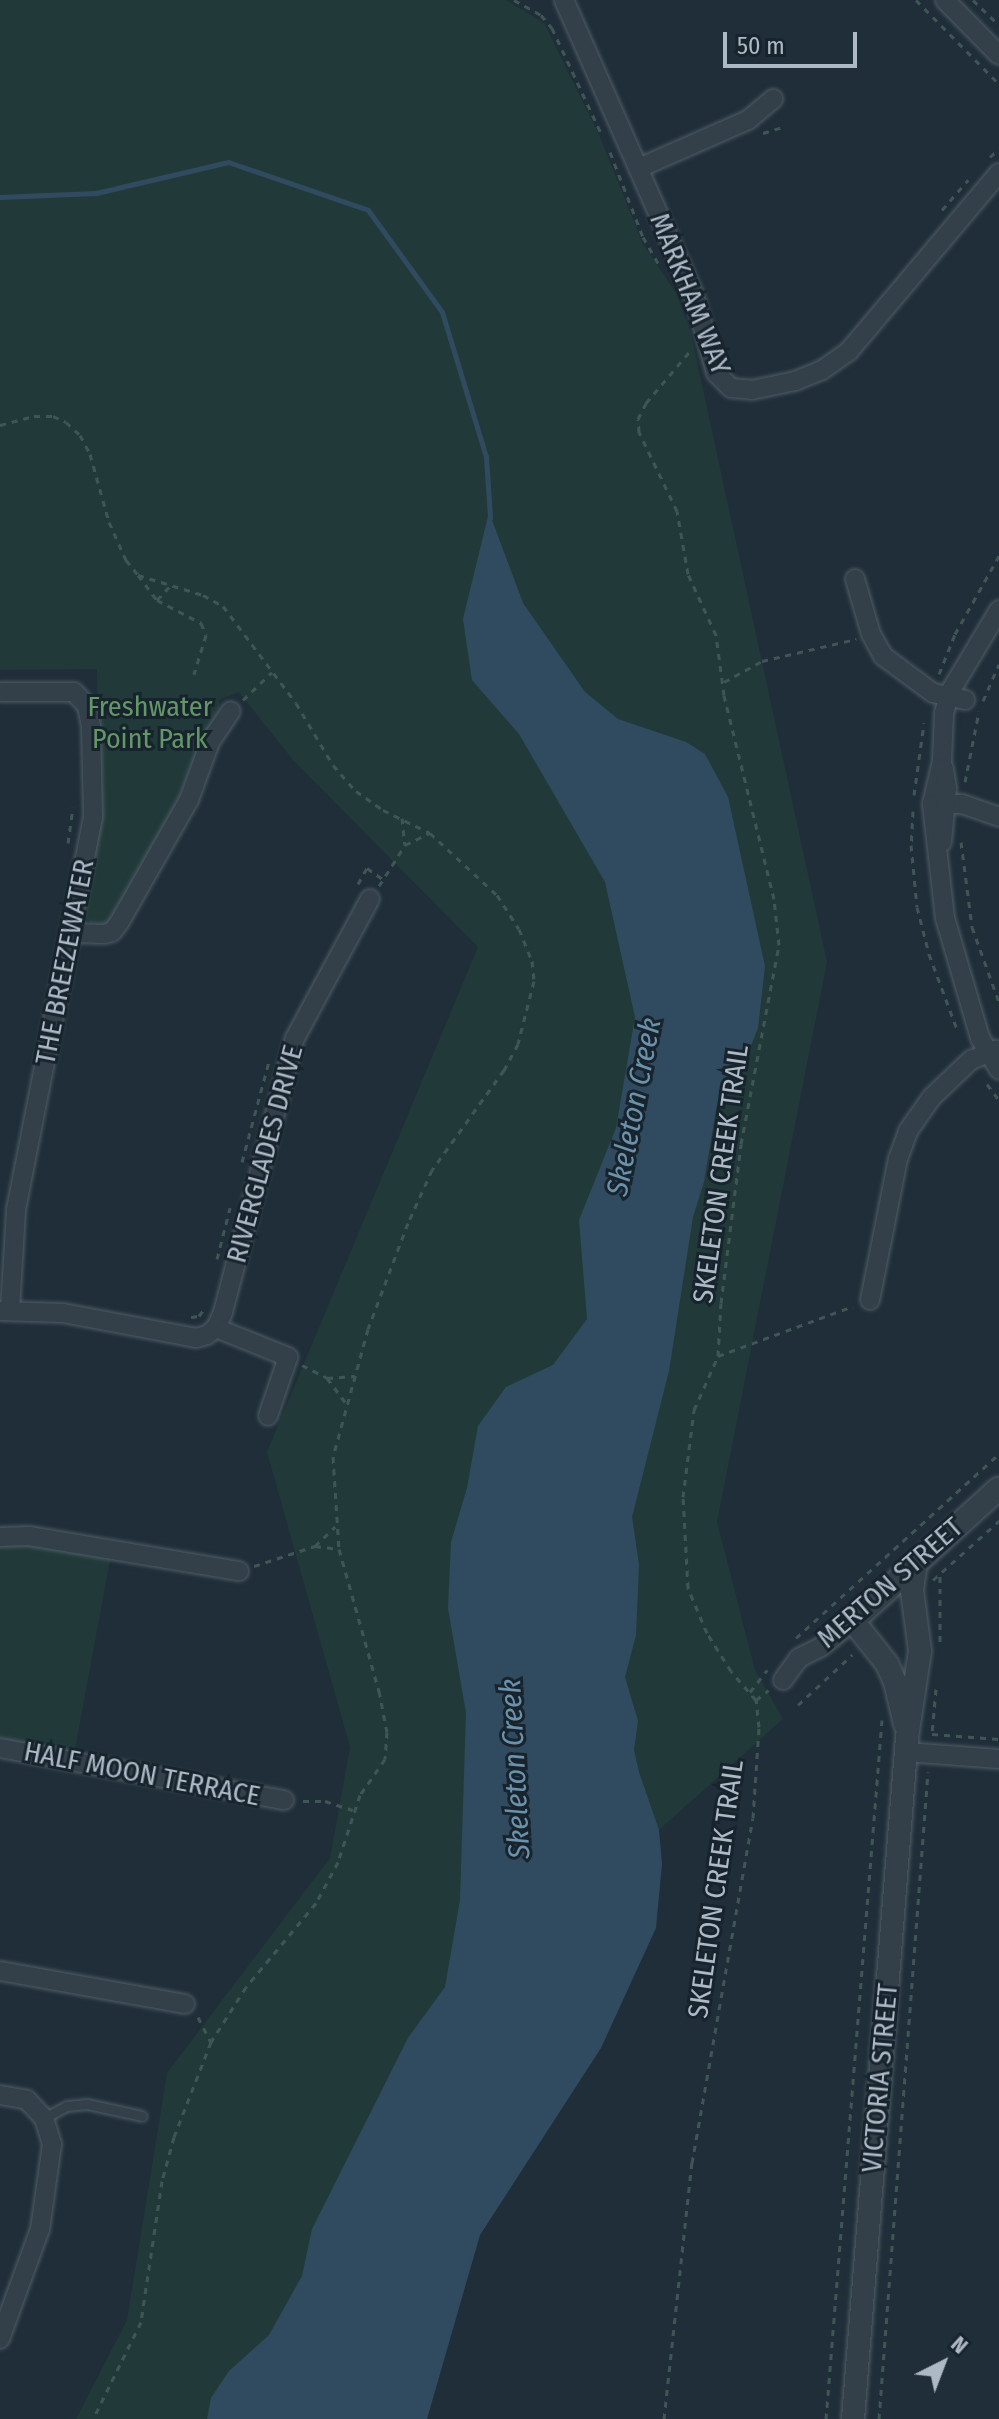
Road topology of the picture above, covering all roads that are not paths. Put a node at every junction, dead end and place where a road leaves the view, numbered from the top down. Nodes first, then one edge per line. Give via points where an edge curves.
1 (564, 0) edge
2 (945, 0) edge
3 (998, 51) edge
4 (773, 99) dead end
5 (639, 168) junction
6 (990, 170) edge
7 (855, 579) dead end
8 (999, 610) edge
9 (0, 692) edge
10 (955, 696) junction
11 (231, 711) road end
12 (950, 807) junction
13 (995, 816) edge
14 (362, 895) road end
15 (72, 933) junction
16 (996, 1054) edge
17 (870, 1300) road end
18 (5, 1310) edge
19 (216, 1328) junction
20 (268, 1416) dead end
21 (999, 1488) edge
22 (0, 1537) edge
23 (916, 1563) junction
24 (239, 1571) road end
25 (853, 1621) junction
26 (776, 1674) road end
27 (906, 1744) junction
28 (0, 1748) edge
29 (999, 1759) edge
30 (284, 1800) road end
31 (0, 1971) edge
32 (185, 2004) road end
33 (0, 2095) edge
34 (142, 2116) dead end
35 (44, 2118) junction
36 (0, 2339) edge
37 (853, 2419) edge

1 - 5 street, MARKHAM WAY
2 - 3 street
4 - 5 street via 748,120
5 - 6 street, MARKHAM WAY via 701,313 716,373 726,385 744,391 810,375 849,351
7 - 10 street via 883,656
8 - 10 street
9 - 15 street, THE BREEZEWATER via 74,692 90,715 93,817
10 - 12 street via 942,761
11 - 15 street via 210,742 189,800 119,923 104,934
12 - 13 street
12 - 16 street via 937,852 945,918 975,1013
14 - 19 street, RIVERGLADES DRIVE via 295,1038
15 - 18 street, THE BREEZEWATER via 16,1211
16 - 17 street via 971,1060 923,1108 902,1143
18 - 19 street via 63,1313 196,1338
19 - 20 street via 288,1357
21 - 23 street, MERTON STREET
22 - 24 street via 29,1536
23 - 25 street, MERTON STREET
23 - 27 street, VICTORIA STREET via 912,1590 920,1651
25 - 26 street, MERTON STREET
25 - 27 street, VICTORIA STREET via 895,1682
27 - 29 street
27 - 37 street, VICTORIA STREET
28 - 30 street, HALF MOON TERRACE
31 - 32 street
33 - 35 street via 27,2100
34 - 35 lane via 87,2104 67,2106
35 - 36 street via 52,2144 40,2229

